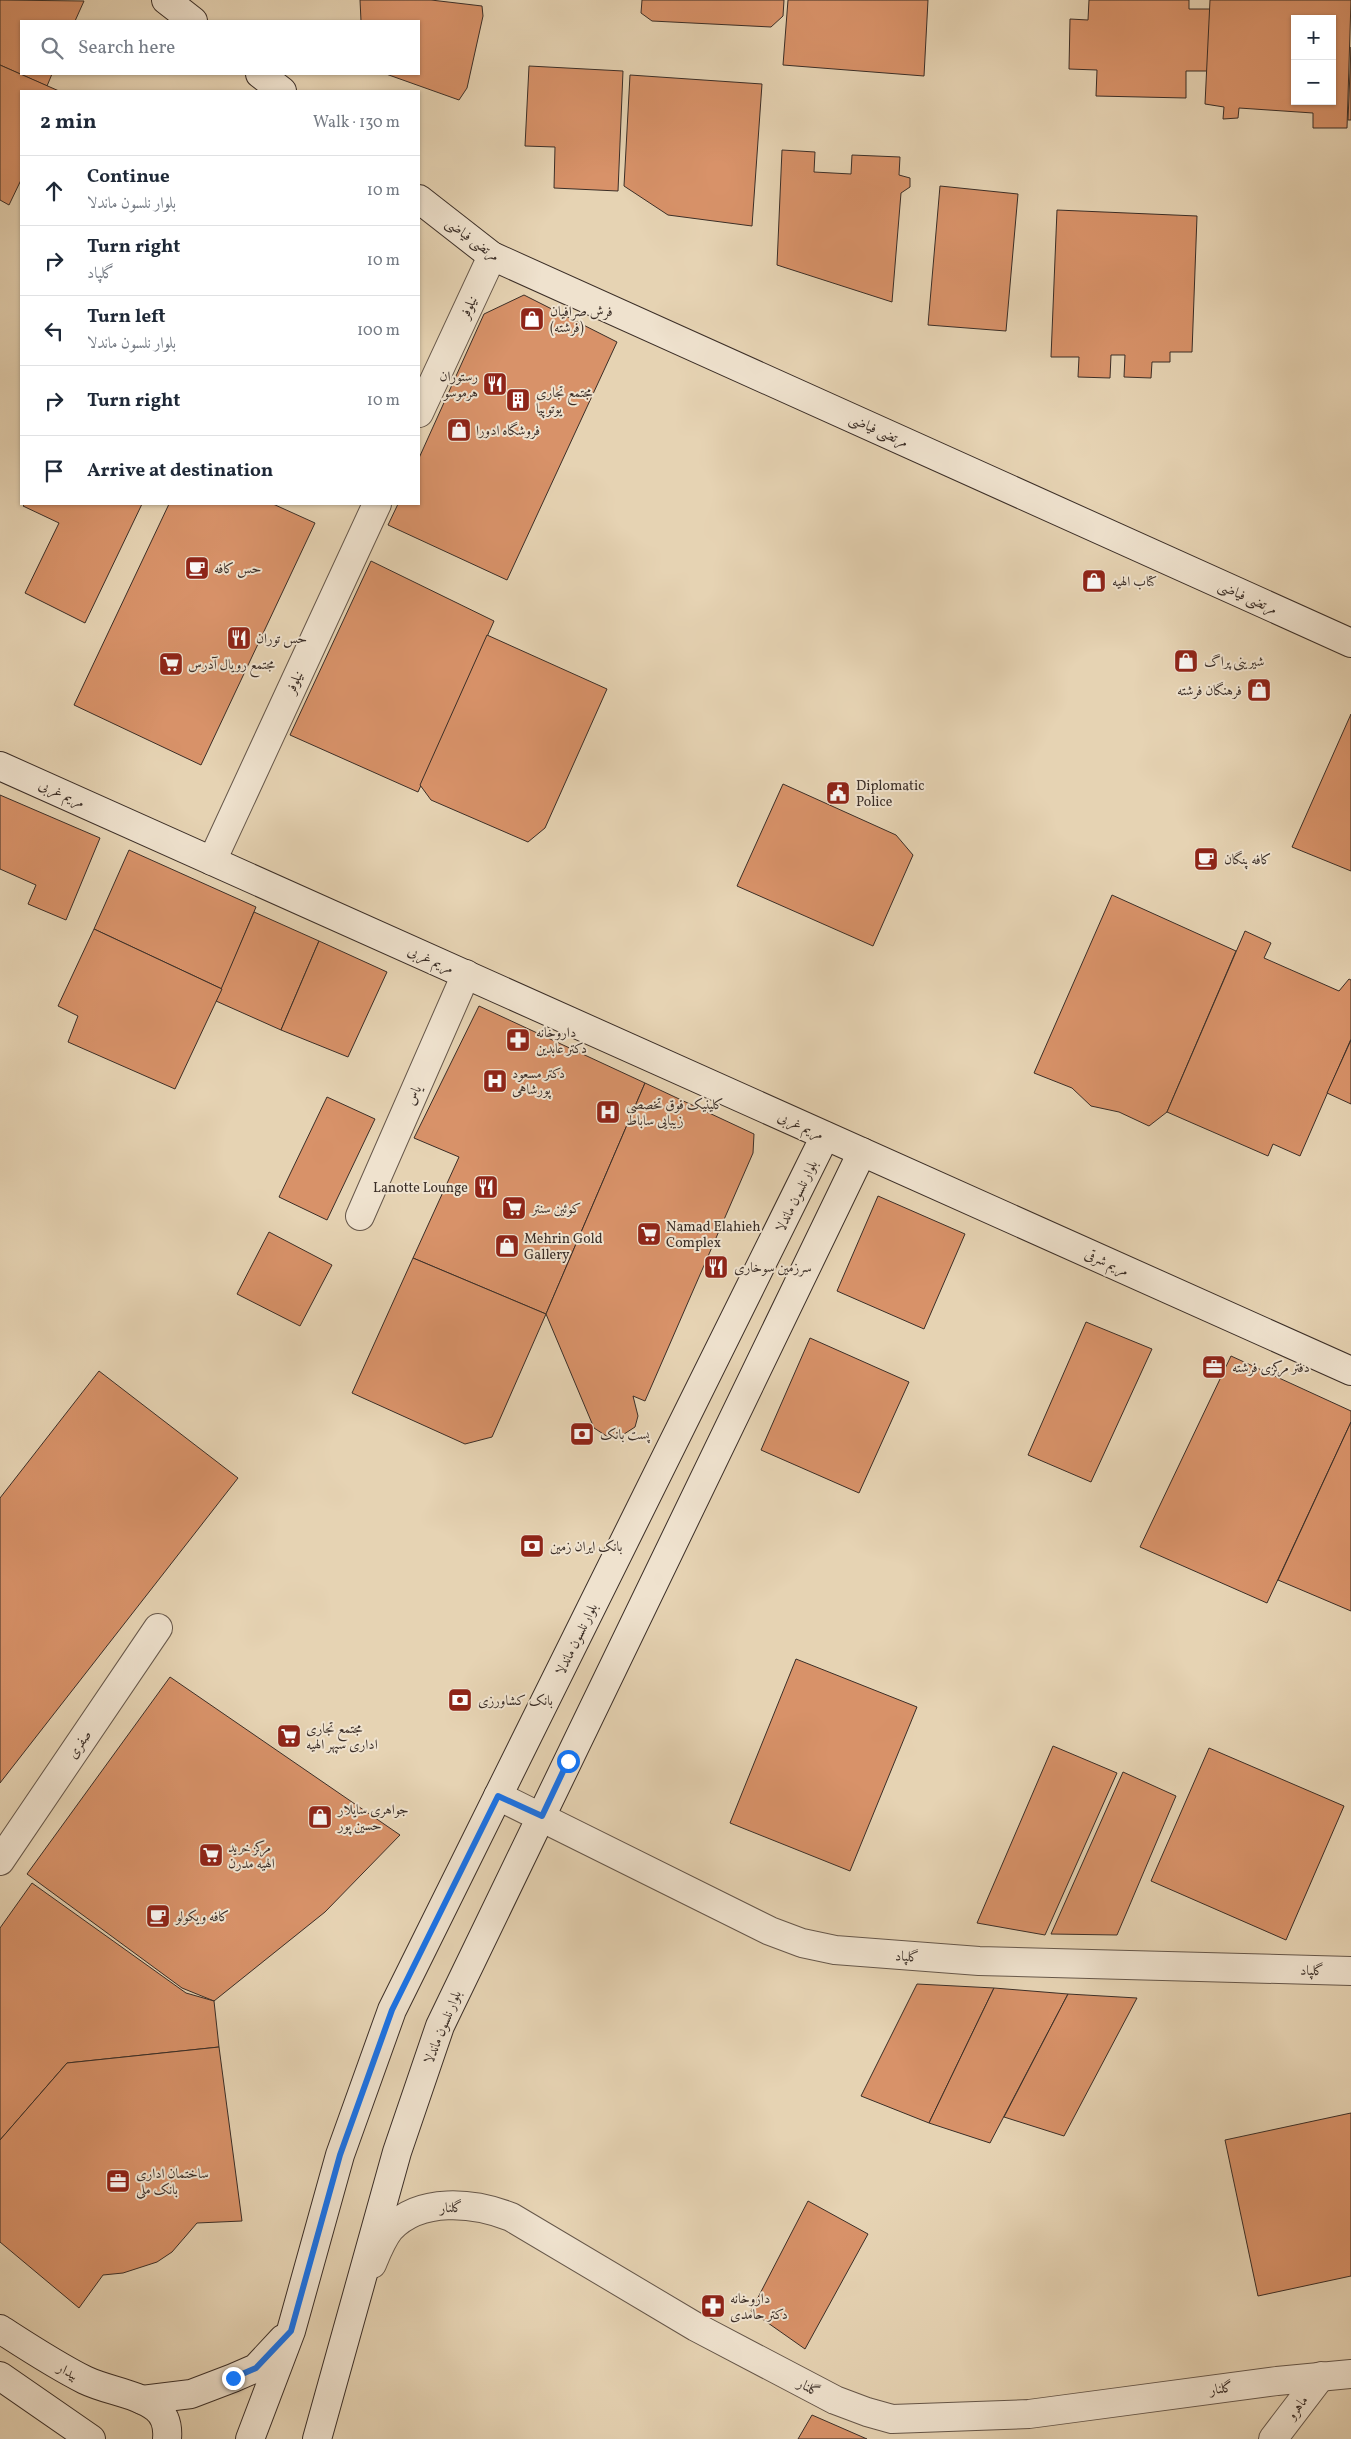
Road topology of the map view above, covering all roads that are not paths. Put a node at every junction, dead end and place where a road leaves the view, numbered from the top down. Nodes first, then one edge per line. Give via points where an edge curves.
1 (166, 0) edge
2 (192, 20) edge
3 (261, 75) edge
4 (281, 90) edge
5 (420, 199) edge
6 (492, 256) junction
7 (420, 411) edge
8 (377, 505) edge
9 (1351, 643) edge
10 (0, 766) edge
11 (212, 860) junction
12 (466, 974) junction
13 (826, 1136) junction
14 (862, 1152) junction
15 (360, 1216) dead end
16 (1351, 1371) edge
17 (158, 1628) dead end
18 (498, 1796) junction
19 (542, 1816) junction
20 (0, 1861) edge
21 (1351, 1972) edge
22 (356, 2299) junction
23 (0, 2329) edge
24 (291, 2331) junction
25 (1351, 2374) edge
26 (0, 2376) edge
27 (1321, 2376) junction
28 (142, 2400) junction
29 (250, 2438) edge
30 (91, 2439) edge
31 (167, 2439) edge
32 (317, 2439) edge
33 (1272, 2439) edge

1 - 2 street
3 - 4 street
5 - 6 street, مرتضی فیاضی
6 - 7 street, نیلوفر
6 - 9 street, مرتضی فیاضی
8 - 11 street, نیلوفر
10 - 11 street, مریم غربی
11 - 12 street, مریم غربی
12 - 13 street, مریم غربی
12 - 15 street, یاس
13 - 14 street, مریم غربی
13 - 18 street, بلوار نلسون ماندلا
14 - 16 street, مریم شرقی
14 - 19 street, بلوار نلسون ماندلا
17 - 20 street, صفری
18 - 19 street, گلپاد
18 - 24 street, بلوار نلسون ماندلا via 392,2010 340,2155
19 - 21 street, گلپاد via 770,1931 802,1943 835,1950 979,1961
19 - 22 street, بلوار نلسون ماندلا via 440,2026 398,2152
22 - 27 street, گلنار via 382,2243 390,2230 407,2215 443,2206 483,2207 511,2217 696,2326 835,2400 892,2419 1029,2414
22 - 32 street, بلوار نلسون ماندلا
23 - 28 street, بیدار via 85,2380
24 - 28 street via 256,2368 191,2394
24 - 29 street, بلوار نلسون ماندلا
25 - 27 street, گلنار
26 - 30 street
27 - 33 street, ماهرو
28 - 31 street via 162,2416 168,2428

